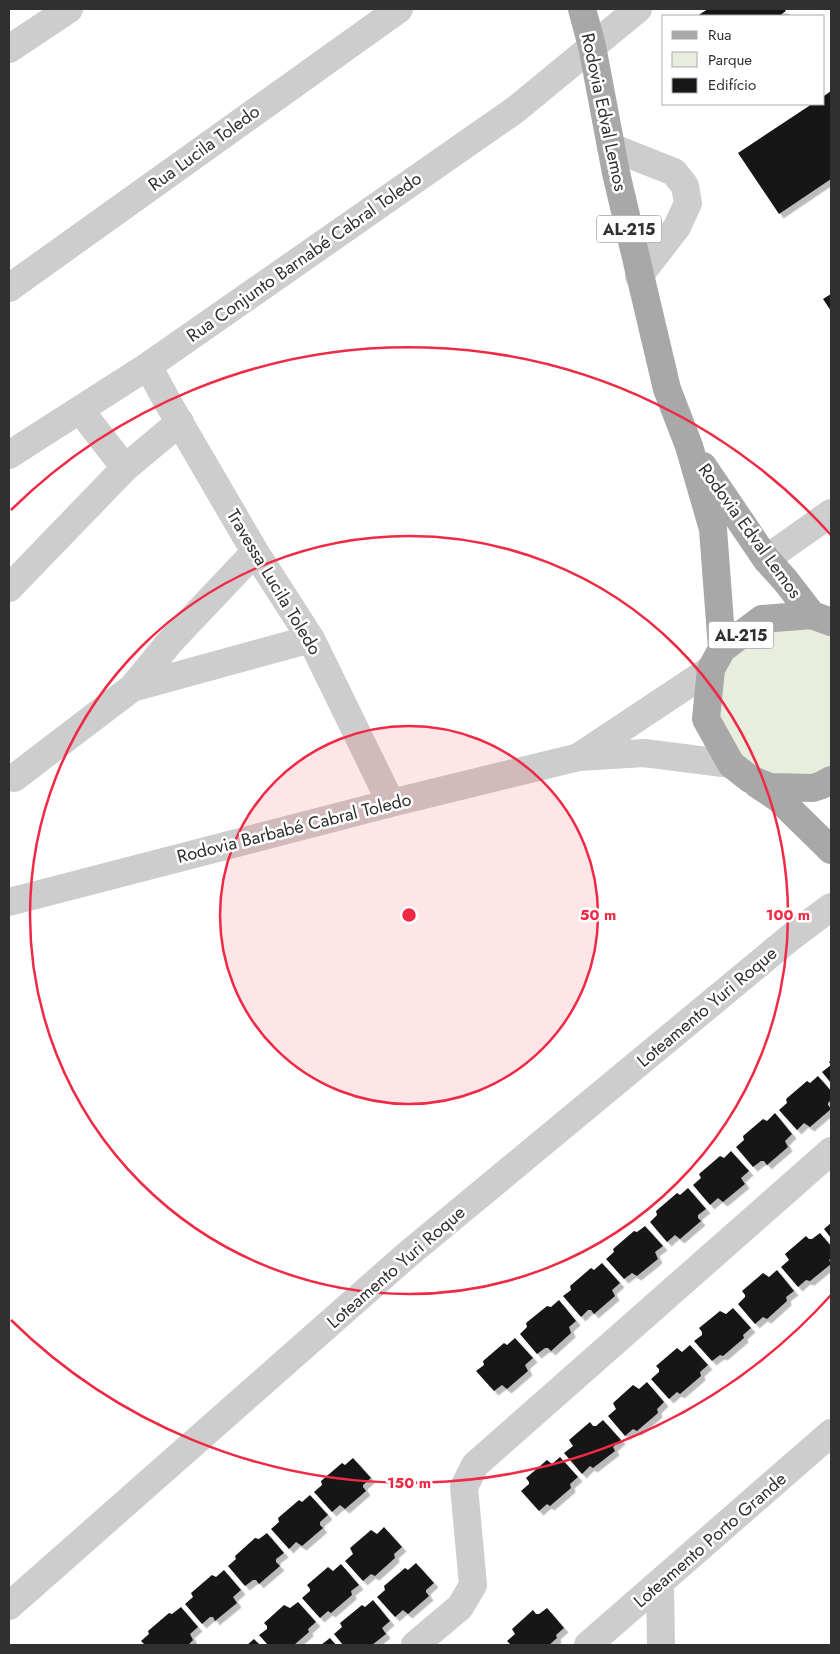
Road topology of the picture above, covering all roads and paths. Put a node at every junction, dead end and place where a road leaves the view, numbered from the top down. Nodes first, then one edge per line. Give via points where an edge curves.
1 (68, 9) edge
2 (399, 9) edge
3 (582, 9) edge
4 (638, 9) edge
5 (592, 46) junction
6 (9, 49) edge
7 (611, 147) junction
8 (639, 276) junction
9 (9, 288) edge
10 (148, 366) junction
11 (80, 410) junction
12 (180, 422) junction
13 (689, 446) junction
14 (9, 455) edge
15 (125, 468) junction
16 (831, 513) edge
17 (255, 552) junction
18 (766, 559) junction
19 (9, 588) edge
20 (822, 619) edge
21 (311, 640) junction
22 (716, 659) junction
23 (132, 688) junction
24 (579, 757) junction
25 (740, 772) junction
26 (14, 778) dead end
27 (824, 785) edge
28 (391, 803) junction
29 (831, 850) edge
30 (9, 902) edge
31 (831, 907) edge
32 (831, 1151) edge
33 (831, 1433) edge
34 (660, 1584) junction
35 (9, 1606) edge
36 (415, 1645) edge
37 (588, 1645) edge
38 (661, 1645) edge

1 - 6 street
2 - 9 street, Rua Lucila Toledo
3 - 5 main road, Rodovia Edval Lemos / AL-215
4 - 5 street, Rua Conjunto Barnabé Cabral Toledo
5 - 7 main road, Rodovia Edval Lemos / AL-215
5 - 10 street, Rua Conjunto Barnabé Cabral Toledo via 515,110
7 - 8 main road, Rodovia Edval Lemos / AL-215
7 - 8 street via 674,172 685,186 688,203 677,227
8 - 13 main road, Rodovia Edval Lemos / AL-215 via 667,390
10 - 11 street, Rua Conjunto Barnabé Cabral Toledo
10 - 12 street, Travessa Lucila Toledo
11 - 14 street, Rua Conjunto Barnabé Cabral Toledo
11 - 15 street
12 - 15 street
12 - 17 street, Travessa Lucila Toledo
13 - 18 main road, Rodovia Edval Lemos / AL-215
13 - 22 main road, Rodovia Edval Lemos / AL-215 via 713,529
15 - 19 street
16 - 18 street
17 - 21 street, Travessa Lucila Toledo
17 - 23 street via 169,643
18 - 20 main road, Rodovia Edval Lemos / AL-215
20 - 22 main road, AL-215 via 762,618
21 - 23 street
21 - 28 street, Travessa Lucila Toledo
22 - 24 street, Rodovia Barbabé Cabral Toledo
22 - 25 main road, AL-215 via 706,719
23 - 26 street
24 - 25 street, Rodovia Barbabé Cabral Toledo via 644,753
24 - 28 street, Rodovia Barbabé Cabral Toledo
25 - 27 main road via 770,787
25 - 29 main road via 778,798
27 - 29 main road via 815,815
28 - 30 street, Rodovia Barbabé Cabral Toledo
31 - 35 street, Loteamento Yuri Roque via 407,1255
32 - 36 street via 475,1465 464,1487 473,1585 460,1607
33 - 34 street, Loteamento Porto Grande
34 - 37 street, Loteamento Porto Grande
34 - 38 street

